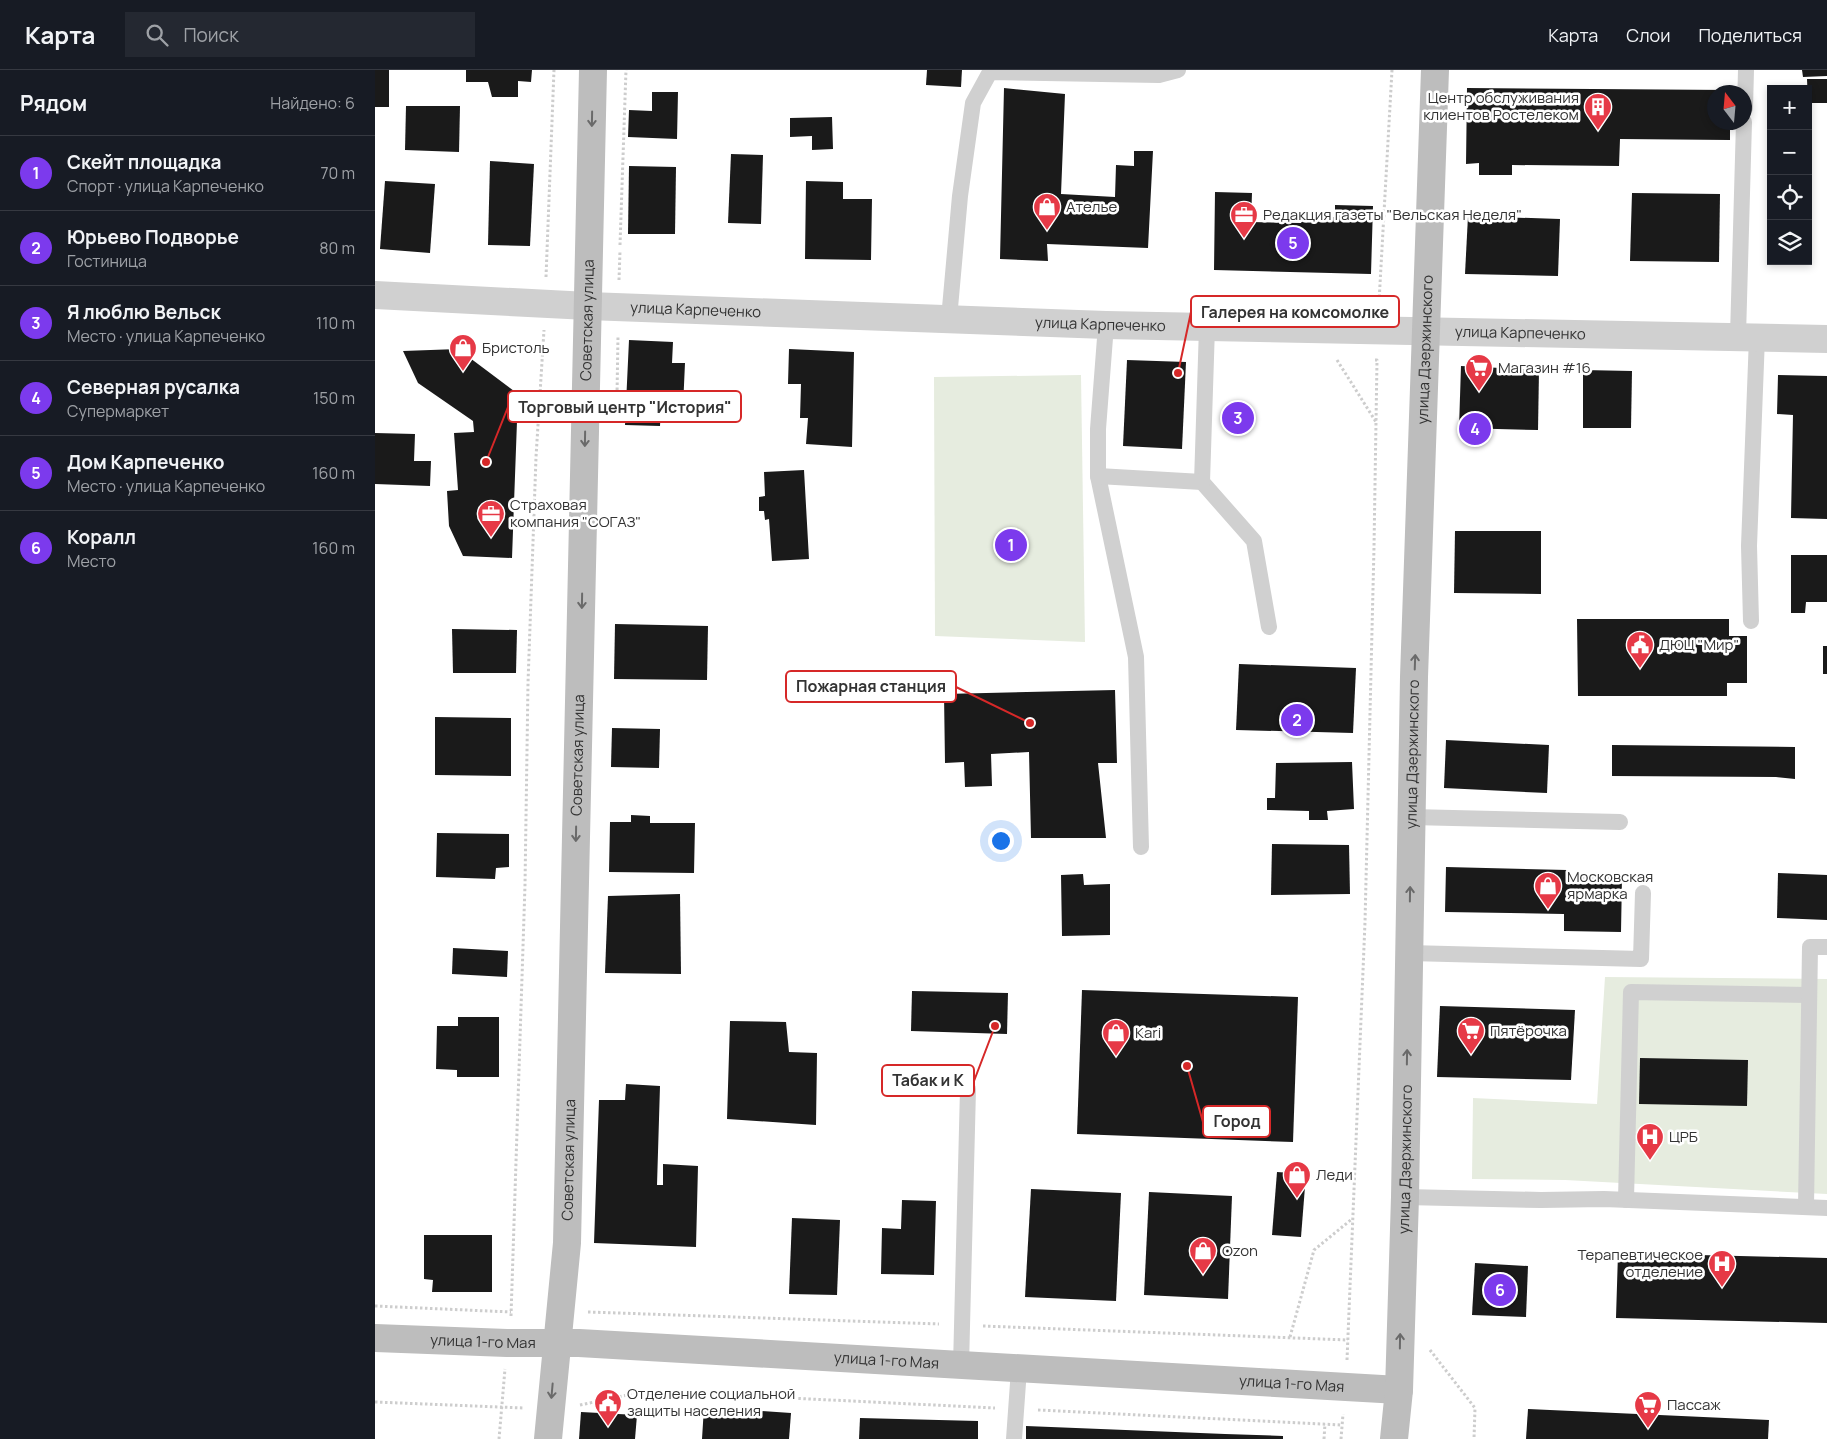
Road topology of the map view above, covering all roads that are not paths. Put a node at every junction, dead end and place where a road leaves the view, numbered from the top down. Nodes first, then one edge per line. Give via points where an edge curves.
1 (593, 70) edge
2 (1178, 70) edge
3 (1435, 70) edge
4 (1745, 70) edge
5 (1745, 85) edge
6 (1744, 130) edge
7 (375, 295) edge
8 (588, 306) junction
9 (949, 319) junction
10 (1106, 324) junction
11 (1207, 327) junction
12 (1427, 331) junction
13 (1748, 336) junction
14 (1827, 339) edge
15 (1098, 476) junction
16 (1202, 482) junction
17 (1751, 621) dead end
18 (1269, 627) dead end
19 (1411, 817) junction
20 (1620, 822) dead end
21 (1141, 847) dead end
22 (1643, 893) dead end
23 (1827, 947) edge
24 (1409, 953) junction
25 (1809, 995) junction
26 (968, 1089) dead end
27 (1405, 1198) junction
28 (1626, 1200) junction
29 (1806, 1207) junction
30 (1827, 1208) edge
31 (375, 1338) edge
32 (556, 1343) junction
33 (961, 1366) junction
34 (1019, 1369) junction
35 (1399, 1390) junction
36 (548, 1439) edge
37 (1014, 1439) edge
38 (1394, 1439) edge

1 -> 8 main road, Советская улица
2 - 9 lane via 1159,75 991,72 973,103 960,196
3 - 12 main road, улица Дзержинского
4 - 5 lane
6 - 13 lane
7 - 8 street, улица Карпеченко
8 - 9 street, улица Карпеченко
8 -> 32 main road, Советская улица via 567,1243
9 - 10 street, улица Карпеченко
10 - 11 street, улица Карпеченко
10 - 15 lane
11 - 12 street, улица Карпеченко
11 - 16 lane
12 - 13 street, улица Карпеченко
19 -> 12 main road, улица Дзержинского
13 - 14 street, улица Карпеченко
13 - 17 lane
15 - 16 lane
15 - 21 lane via 1136,657
16 - 18 lane via 1254,541
19 - 20 lane
24 -> 19 main road, улица Дзержинского
22 - 24 lane via 1641,959
23 - 25 lane via 1810,947
27 -> 24 main road, улица Дзержинского
25 - 28 lane via 1631,992
25 - 29 lane
26 - 33 lane
27 - 28 lane
35 -> 27 main road, улица Дзержинского
28 - 29 lane
29 - 30 lane
31 - 32 main road, улица 1-го Мая
32 - 33 main road, улица 1-го Мая
32 -> 36 main road, Советская улица
33 - 34 main road, улица 1-го Мая
34 - 35 main road, улица 1-го Мая
34 - 37 lane
35 - 38 main road, улица Дзержинского

